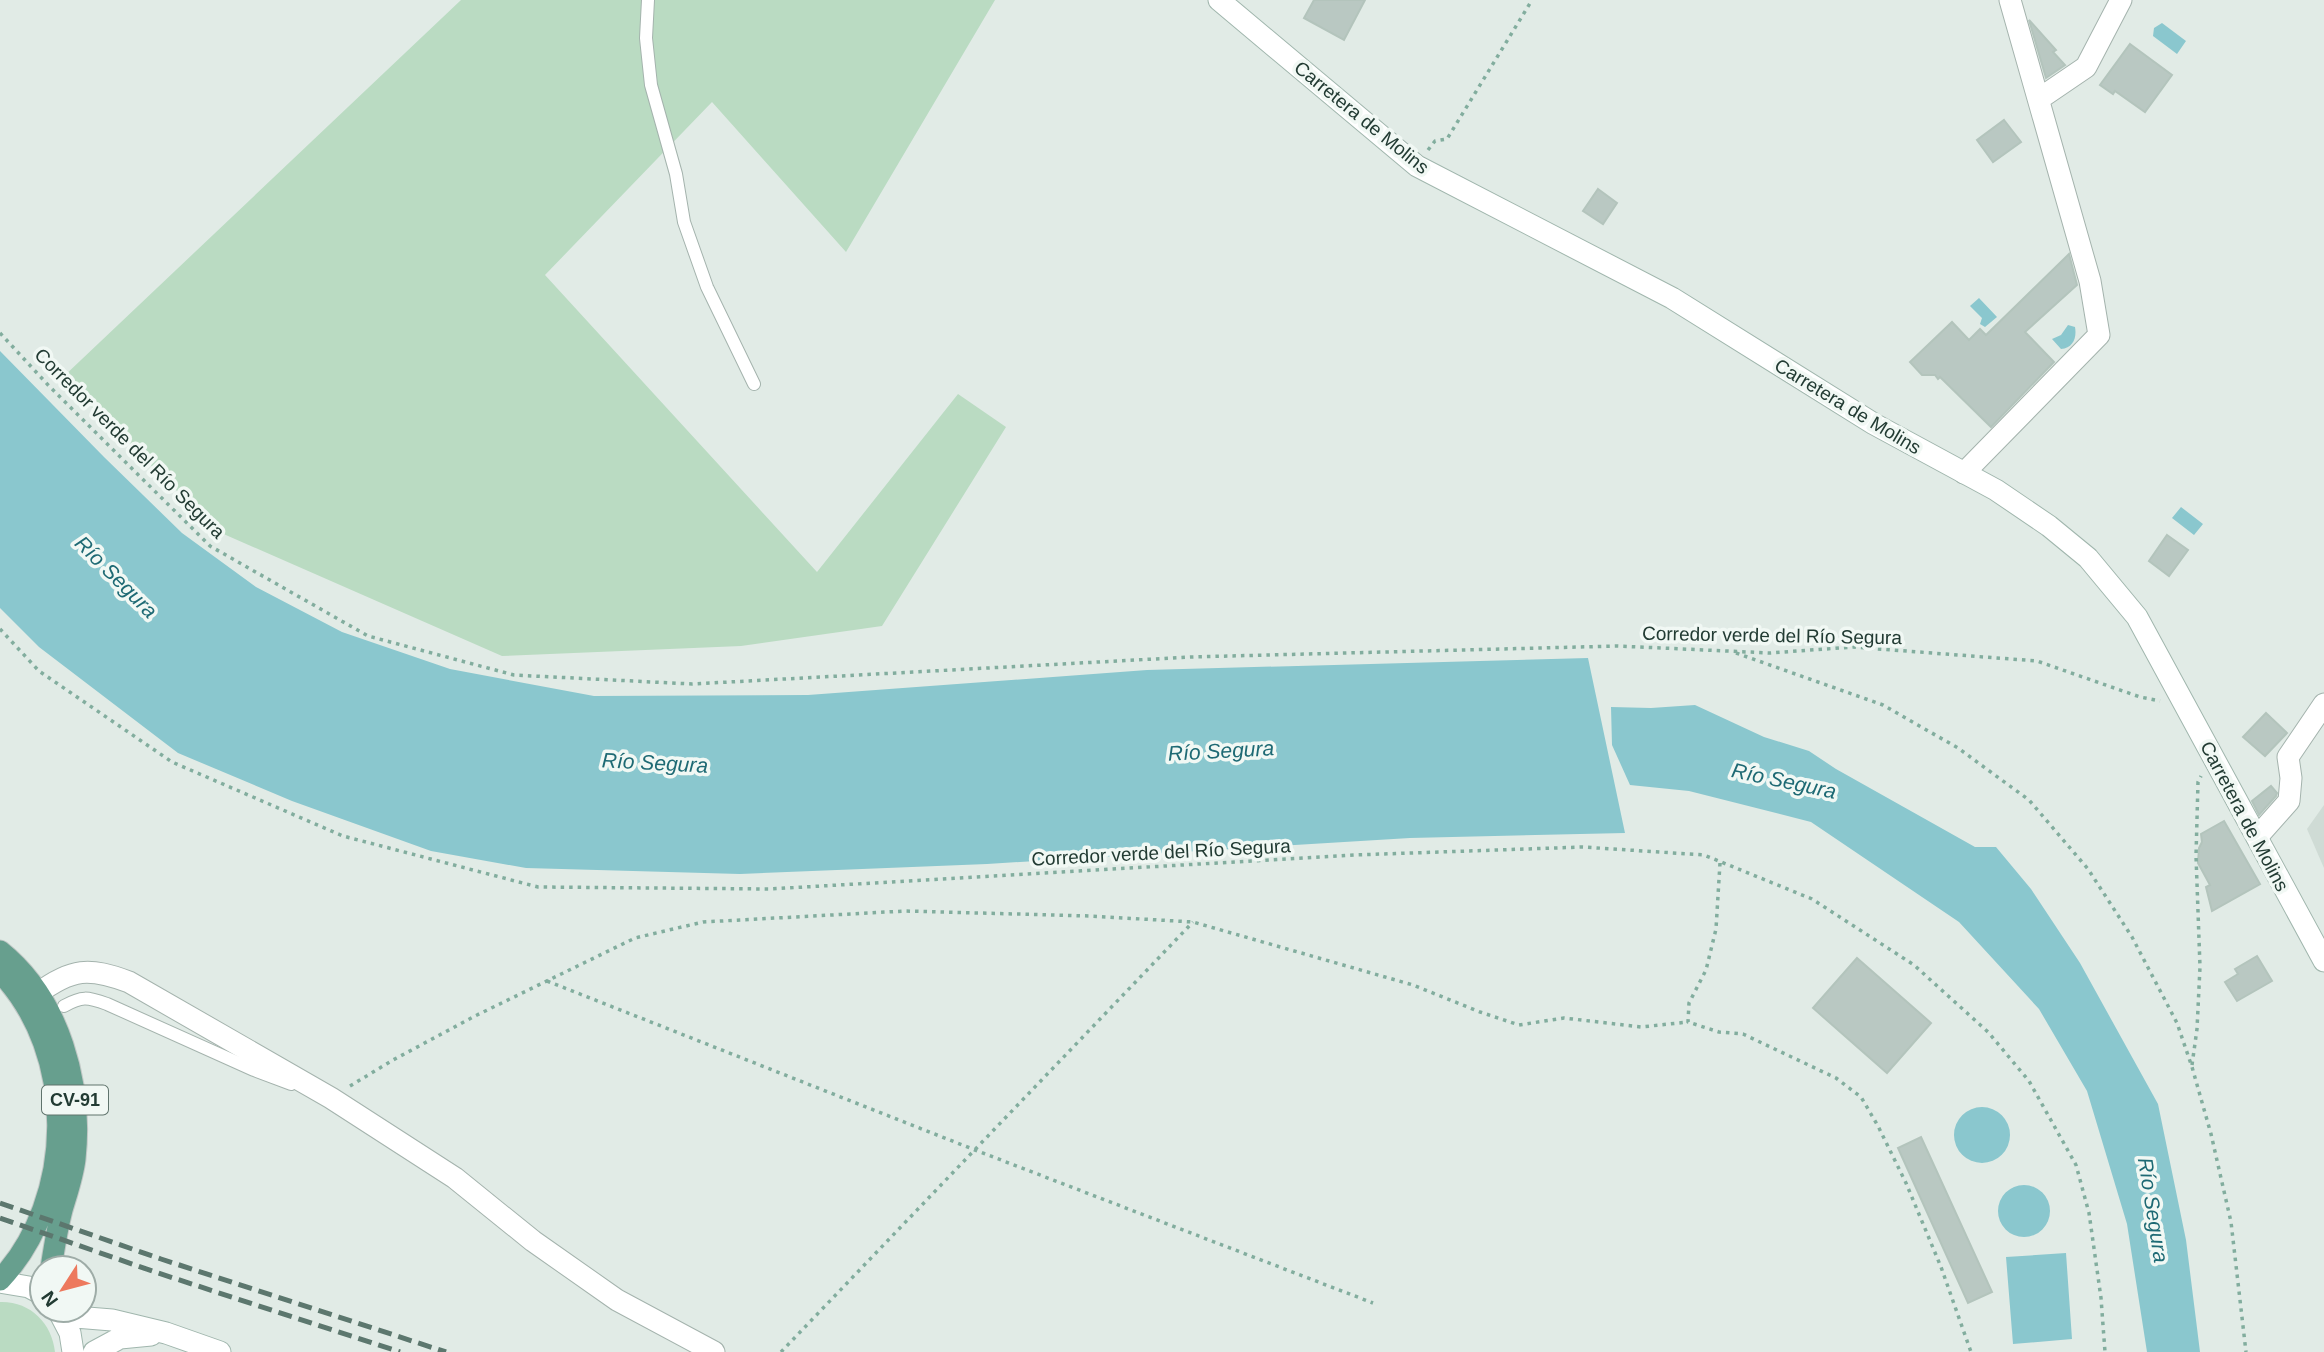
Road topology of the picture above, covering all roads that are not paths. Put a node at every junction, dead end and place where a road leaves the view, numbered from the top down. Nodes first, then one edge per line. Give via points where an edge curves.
1 (648, 0) edge
2 (1219, 0) edge
3 (2010, 0) edge
4 (2121, 0) edge
5 (2039, 99) junction
6 (754, 384) dead end
7 (1964, 473) junction
8 (2324, 704) edge
9 (2257, 837) junction
10 (0, 951) edge
11 (2324, 961) edge
12 (0, 972) edge
13 (37, 994) junction
14 (64, 1006) dead end
15 (331, 1098) junction
16 (53, 1254) edge
17 (0, 1281) edge
18 (28, 1287) edge
19 (98, 1318) edge
20 (66, 1324) edge
21 (166, 1333) junction
22 (73, 1352) edge
23 (94, 1352) edge
24 (220, 1352) edge
25 (714, 1352) edge

1 - 6 lane via 646,38 652,85 684,222 707,287
2 - 7 street, Carretera de Molins via 1417,166 1672,298 1874,424
3 - 5 street
4 - 5 street via 2086,66
5 - 7 street via 2090,281 2099,335
7 - 9 street, Carretera de Molins via 1996,490 2088,558 2137,617
8 - 9 street via 2288,757 2289,801
9 - 11 street, Carretera de Molins
10 - 13 main road, CV-91
12 - 17 main road, CV-91 via 32,1016 43,1045 59,1130 51,1183 38,1222
13 - 15 street via 71,974 105,973 129,982
13 - 16 main road, CV-91 via 64,1049 77,1120 75,1160
14 - 15 lane via 79,998 92,998 254,1070
15 - 25 street via 455,1178 617,1300
17 - 18 street
19 - 21 street
20 - 22 street
21 - 23 street via 120,1338
21 - 24 street

